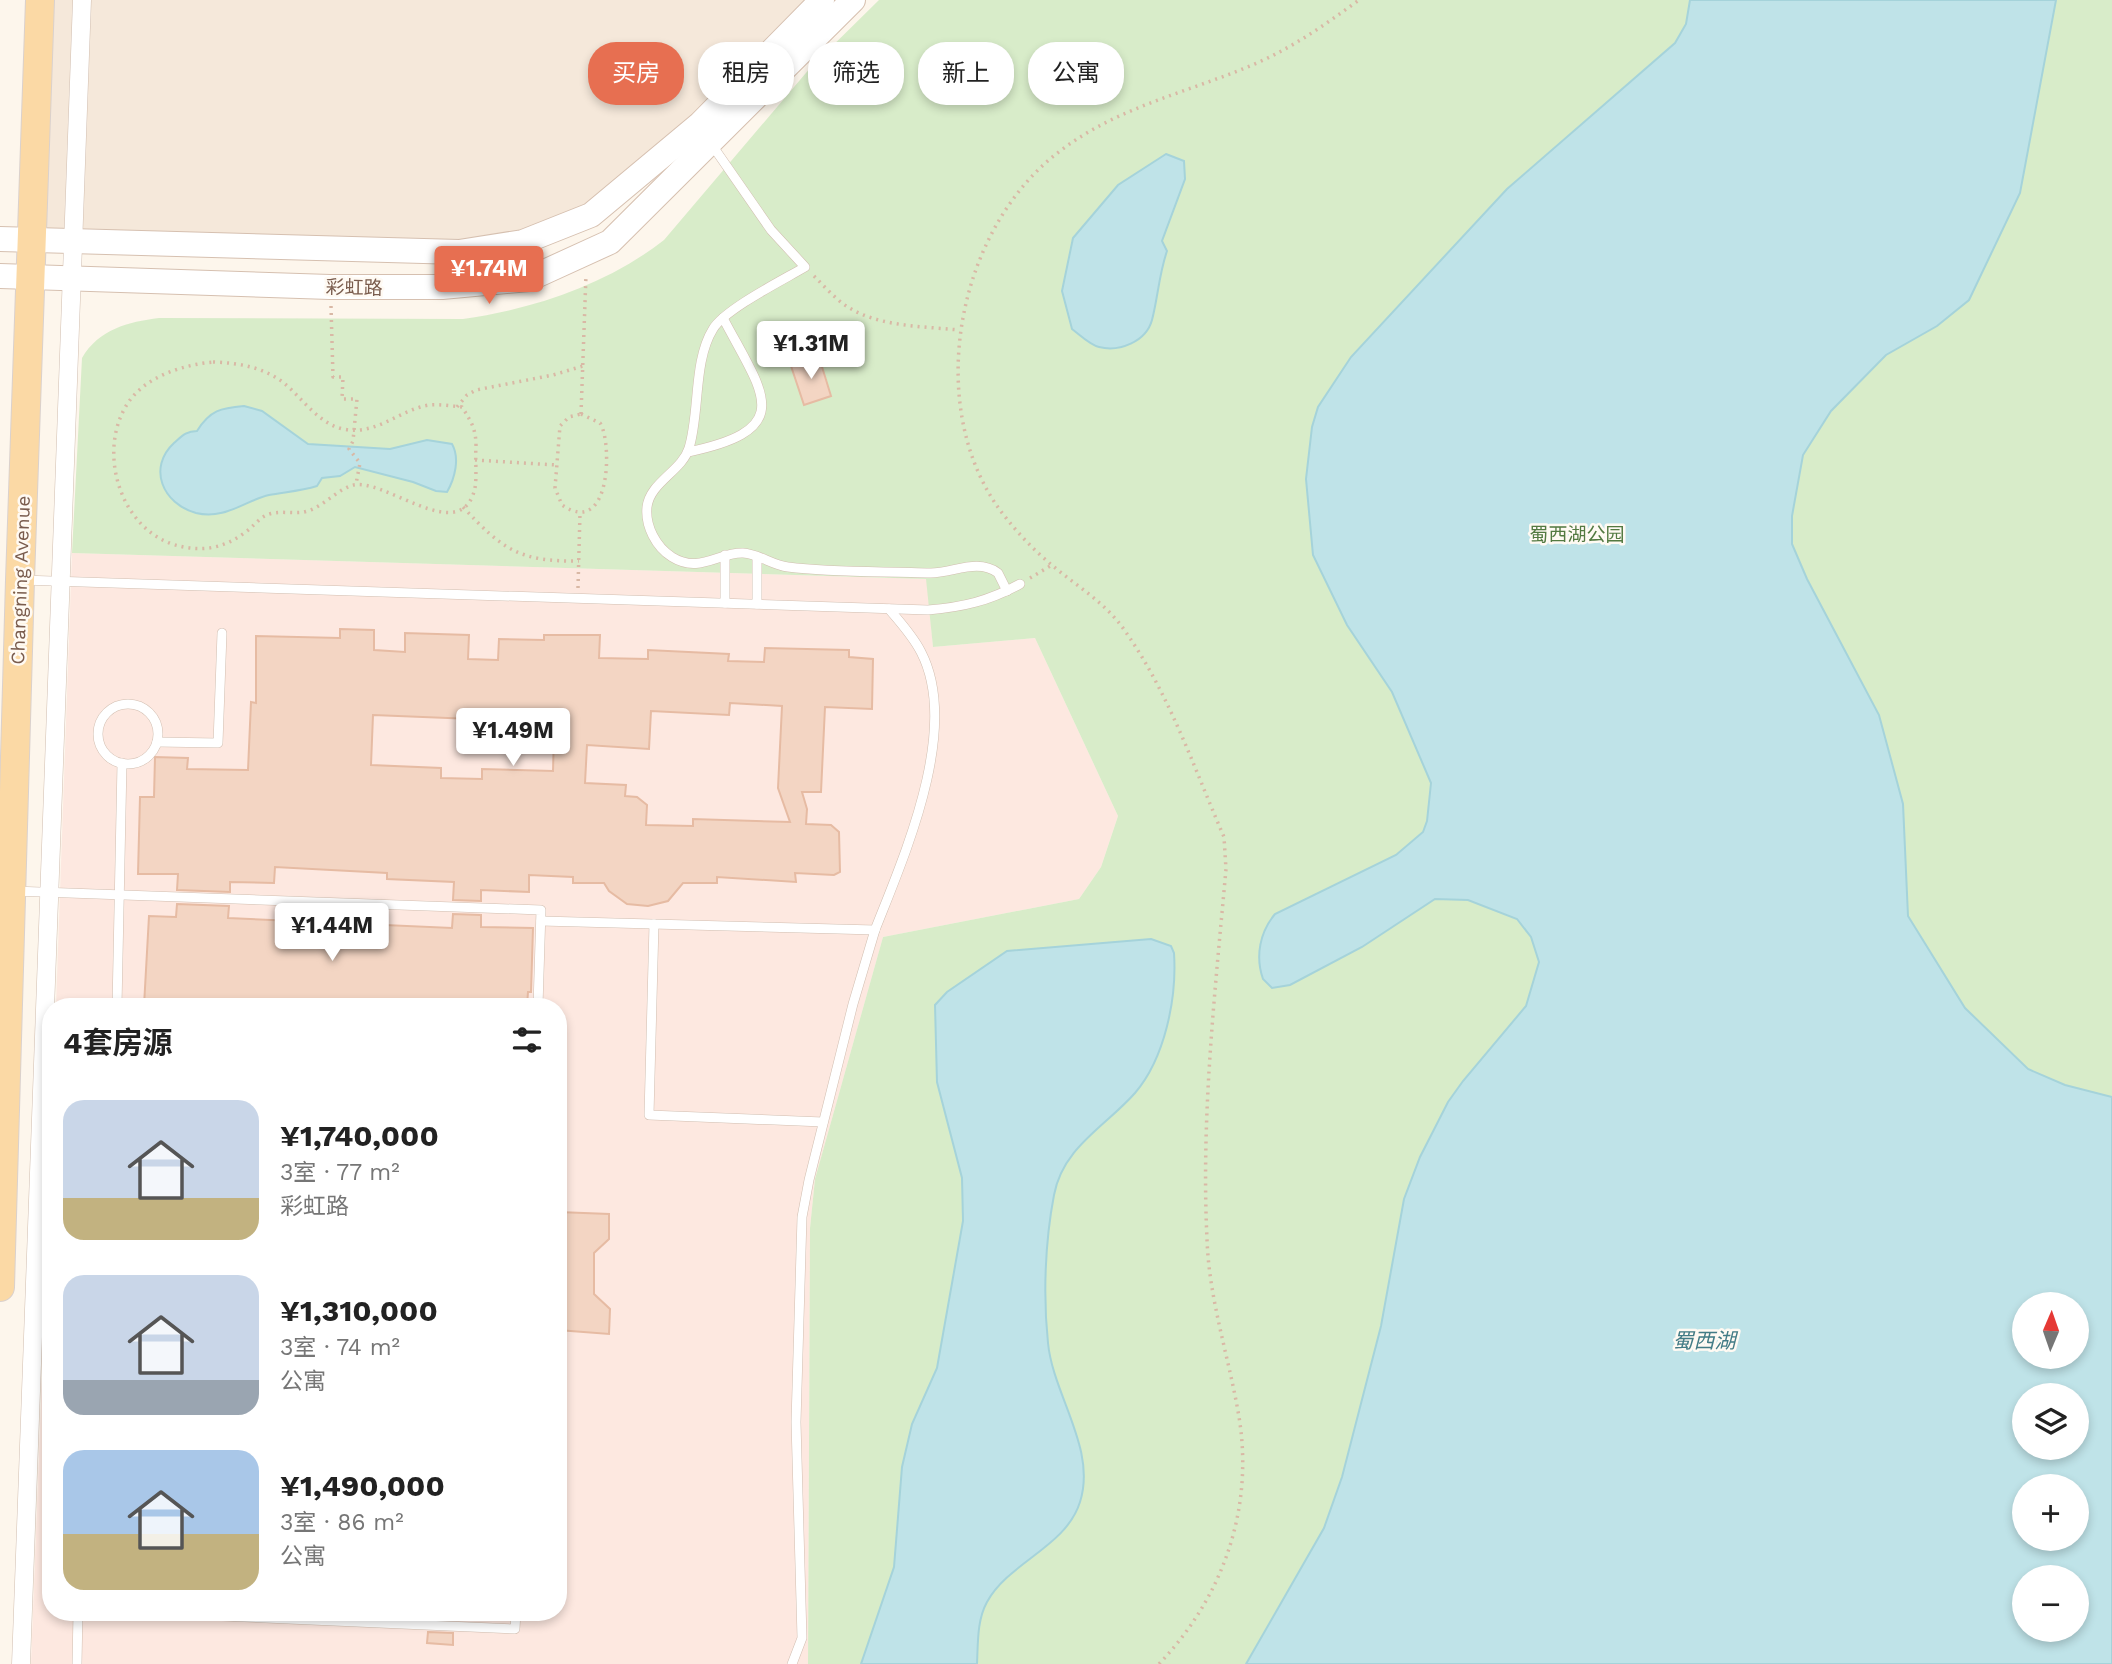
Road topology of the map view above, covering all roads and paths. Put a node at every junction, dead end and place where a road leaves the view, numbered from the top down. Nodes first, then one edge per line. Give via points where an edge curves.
1 (40, 0) edge
2 (82, 0) edge
3 (822, 0) edge
4 (853, 0) edge
5 (1359, 0) edge
6 (711, 143) junction
7 (0, 239) edge
8 (32, 240) junction
9 (74, 242) junction
10 (586, 252) junction
11 (805, 267) junction
12 (0, 276) edge
13 (31, 277) junction
14 (72, 278) junction
15 (330, 287) junction
16 (723, 318) junction
17 (959, 330) junction
18 (583, 366) junction
19 (457, 407) junction
20 (581, 414) junction
21 (353, 429) junction
22 (688, 452) junction
23 (475, 460) junction
24 (556, 465) junction
25 (356, 484) junction
26 (463, 507) junction
27 (580, 513) junction
28 (725, 555) junction
29 (757, 557) junction
30 (579, 561) junction
31 (1052, 565) junction
32 (20, 580) junction
33 (61, 581) junction
34 (1020, 584) joint
35 (1007, 591) junction
36 (578, 598) junction
37 (726, 603) junction
38 (757, 604) junction
39 (889, 609) junction
40 (222, 633) dead end
41 (157, 742) junction
42 (122, 763) junction
43 (11, 891) junction
44 (49, 892) junction
45 (541, 921) junction
46 (654, 924) junction
47 (875, 930) junction
48 (45, 998) edge
49 (117, 998) edge
50 (538, 998) edge
51 (42, 1085) edge
52 (823, 1122) junction
53 (0, 1287) edge
54 (78, 1621) edge
55 (334, 1621) edge
56 (515, 1621) edge
57 (21, 1664) edge
58 (77, 1664) edge
59 (792, 1664) edge
60 (1159, 1664) edge

1 - 8 main road, Changning Avenue
2 - 9 street
3 - 9 main road, 彩虹路 via 700,124 591,215 523,242 459,252
4 - 6 main road, 彩虹路
5 - 17 path via 1305,40 1135,108 1089,130 1056,153 1026,184 994,230 971,280
6 - 10 main road, 彩虹路 via 610,242
6 - 11 lane via 771,230
7 - 8 main road, 彩虹路
8 - 9 main road, 彩虹路
8 - 13 main road, Changning Avenue
9 - 14 street
10 - 15 main road, 彩虹路 via 529,279 442,288
10 - 18 path
11 - 16 lane
11 - 17 path via 842,303 864,315 897,324
12 - 13 main road, 彩虹路
13 - 14 main road, 彩虹路
13 - 32 main road, Changning Avenue
14 - 15 main road, 彩虹路
14 - 33 street
15 - 21 path via 333,377 343,377 342,399 357,399
16 - 22 lane via 709,337
16 - 22 lane via 758,384 762,408 747,434
17 - 31 path via 960,411 977,469 995,503
18 - 19 path via 476,390
18 - 20 path
19 - 21 path via 429,405 381,426
19 - 23 path via 476,430
20 - 24 path via 560,426
20 - 27 path via 602,425 605,448 601,499
21 - 25 path via 349,449 360,463
21 - 25 path via 320,417 265,371 240,363 191,364 170,371 133,397 121,418 116,454 120,490 136,521 150,534 192,548 225,545 270,513 304,512
22 - 28 lane via 651,494 648,524 674,559 706,563
23 - 24 path
23 - 26 path via 475,487
24 - 27 path via 558,500
25 - 26 path via 370,485 438,512
26 - 30 path via 495,541 512,551 551,562
27 - 30 path
28 - 29 lane
28 - 37 lane
29 - 35 lane via 790,568 939,573 982,567 995,570
29 - 38 lane
30 - 36 path
31 - 34 path
31 - 60 path via 1088,591 1143,657 1224,837 1226,869 1208,1069 1207,1240 1214,1303 1239,1417 1241,1502 1228,1558 1203,1610
32 - 33 lane
32 - 43 main road, Changning Avenue
33 - 36 lane
33 - 44 street
34 - 35 lane
35 - 39 lane via 967,607
36 - 37 lane
37 - 38 lane
38 - 39 lane
39 - 47 lane via 921,652 928,670 931,748 924,798
40 - 41 lane via 218,743
41 - 42 lane via 145,759
41 - 42 lane via 156,722 142,707 132,703 110,708 102,716 97,737 107,757
42 - 49 lane
43 - 44 lane
43 - 53 main road, Changning Avenue
44 - 45 lane via 541,910
44 - 48 street
45 - 46 lane
45 - 50 lane
46 - 47 lane
46 - 52 lane via 649,1115
47 - 52 lane
51 - 57 street
52 - 59 lane via 802,1217 796,1422 802,1638
54 - 58 lane
55 - 56 lane via 515,1629

